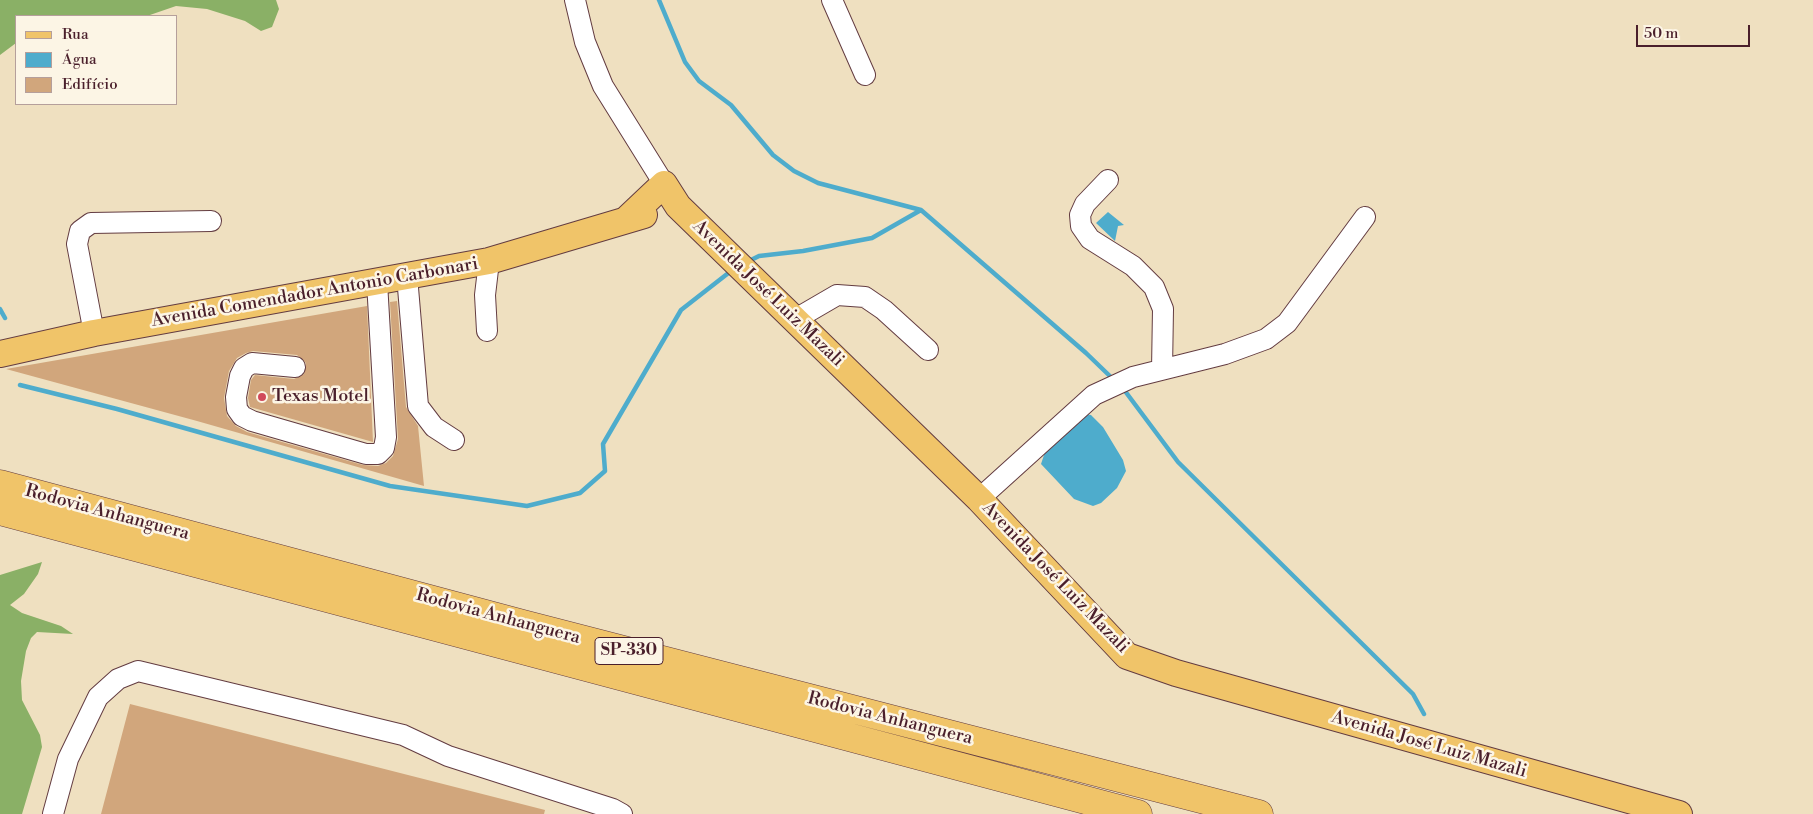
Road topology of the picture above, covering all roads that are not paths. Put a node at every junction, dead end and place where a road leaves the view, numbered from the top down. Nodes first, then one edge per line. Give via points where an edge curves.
1 (575, 0) edge
2 (832, 0) edge
3 (865, 75) dead end
4 (1108, 180) dead end
5 (664, 184) junction
6 (678, 206) junction
7 (1365, 217) dead end
8 (627, 219) junction
9 (211, 221) dead end
10 (489, 261) junction
11 (407, 276) junction
12 (377, 282) junction
13 (794, 320) junction
14 (487, 331) dead end
15 (94, 333) junction
16 (928, 350) dead end
17 (0, 354) edge
18 (294, 367) dead end
19 (1162, 370) junction
20 (454, 440) dead end
21 (0, 484) edge
22 (979, 500) junction
23 (0, 510) edge
24 (1046, 790) junction
25 (54, 814) edge
26 (622, 814) edge
27 (1109, 814) edge
28 (1138, 814) edge
29 (1259, 814) edge
30 (1679, 814) edge

1 - 5 street via 585,42 603,86
2 - 3 street
4 - 19 street via 1086,204 1080,215 1081,226 1090,239 1133,266 1154,287 1163,309
5 - 6 main road, Avenida José Luiz Mazali
5 - 8 main road, Avenida Comendador Antonio Carbonari
6 - 8 main road, Avenida Comendador Antonio Carbonari
6 - 13 main road, Avenida José Luiz Mazali
7 - 19 street via 1287,323 1266,339
8 - 10 main road, Avenida Comendador Antonio Carbonari
9 - 15 street via 91,223 80,231 77,244
10 - 11 main road, Avenida Comendador Antonio Carbonari
10 - 14 street via 485,295
11 - 12 main road, Avenida Comendador Antonio Carbonari
11 - 20 street via 418,406 434,427
12 - 15 main road, Avenida Comendador Antonio Carbonari
12 - 18 street via 384,448 378,454 366,454 242,416 237,409 236,397 244,368 252,364
13 - 16 street via 837,295 866,297
13 - 22 main road, Avenida José Luiz Mazali
15 - 17 main road, Avenida Comendador Antonio Carbonari
19 - 22 street via 1094,394
21 - 29 highway, Rodovia Anhanguera / SP-330 via 513,622
22 - 30 main road, Avenida José Luiz Mazali via 1128,656 1176,673
23 - 24 highway, Rodovia Anhanguera / SP-330
24 - 27 highway
24 - 28 highway, Rodovia Anhanguera / SP-330
25 - 26 street via 68,759 98,697 118,679 138,671 403,735 448,756 613,808

